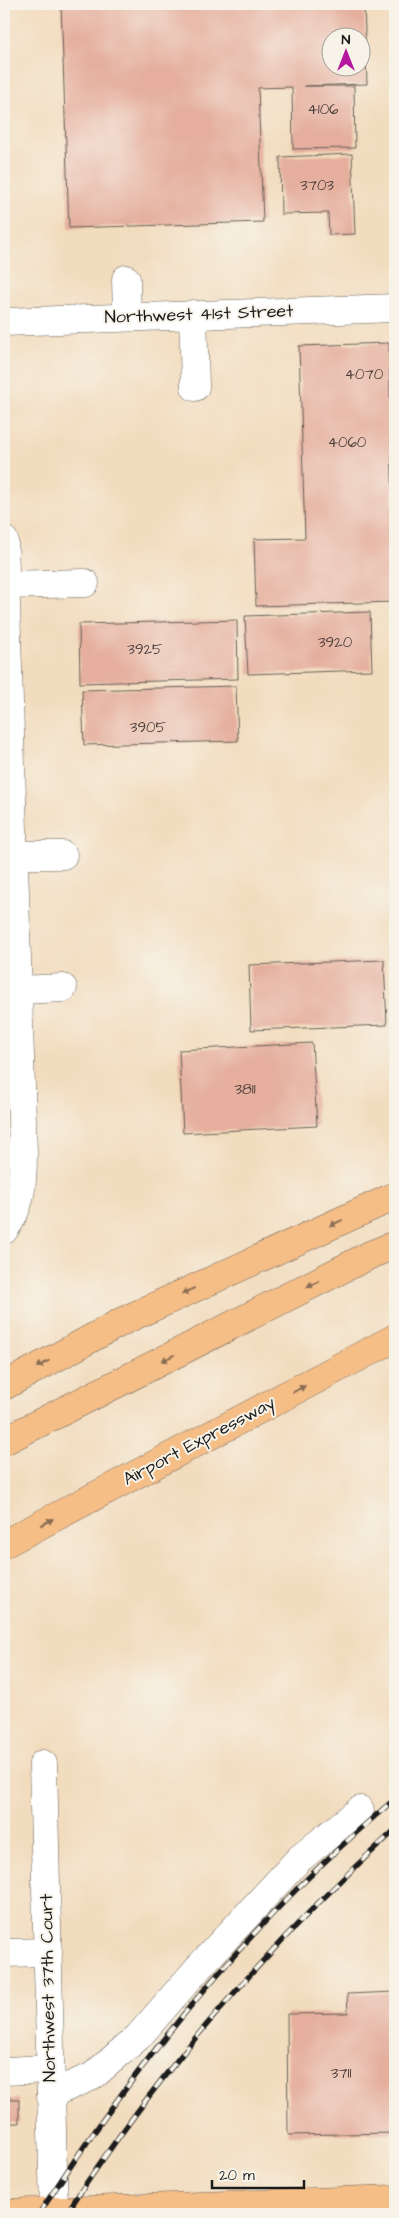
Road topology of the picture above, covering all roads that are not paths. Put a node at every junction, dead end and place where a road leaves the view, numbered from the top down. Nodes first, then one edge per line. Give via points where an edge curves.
1 (126, 279) dead end
2 (395, 308) edge
3 (193, 314) junction
4 (127, 317) junction
5 (4, 322) edge
6 (195, 387) dead end
7 (4, 540) edge
8 (84, 583) dead end
9 (6, 585) junction
10 (6, 661) edge
11 (7, 761) edge
12 (9, 855) edge
13 (63, 855) dead end
14 (13, 978) edge
15 (63, 988) dead end
16 (388, 1200) edge
17 (6, 1227) edge
18 (384, 1250) edge
19 (385, 1343) edge
20 (4, 1386) edge
21 (4, 1441) edge
22 (4, 1544) edge
23 (42, 1764) dead end
24 (360, 1810) dead end
25 (48, 1952) junction
26 (4, 1953) edge
27 (4, 2071) edge
28 (51, 2082) junction
29 (395, 2199) edge
30 (54, 2211) junction
31 (4, 2212) edge

1 - 4 street
2 - 3 street, Northwest 41st Street
3 - 4 street, Northwest 41st Street
3 - 6 street
4 - 5 street, Northwest 41st Street
7 - 9 street
8 - 9 street
9 - 10 street
10 - 11 street
11 - 12 street
12 - 13 street
12 - 14 street
14 - 15 street
14 - 17 street via 23,1174 21,1194
16 -> 20 highway via 123,1321
18 -> 21 highway
22 -> 19 highway, Airport Expressway
23 - 25 street, Northwest 37th Court
24 - 28 street via 298,1860 138,2037 93,2076
25 - 26 street
25 - 28 street, Northwest 37th Court
27 - 28 street
28 - 30 street, Northwest 37th Court
29 - 30 highway
30 - 31 highway

